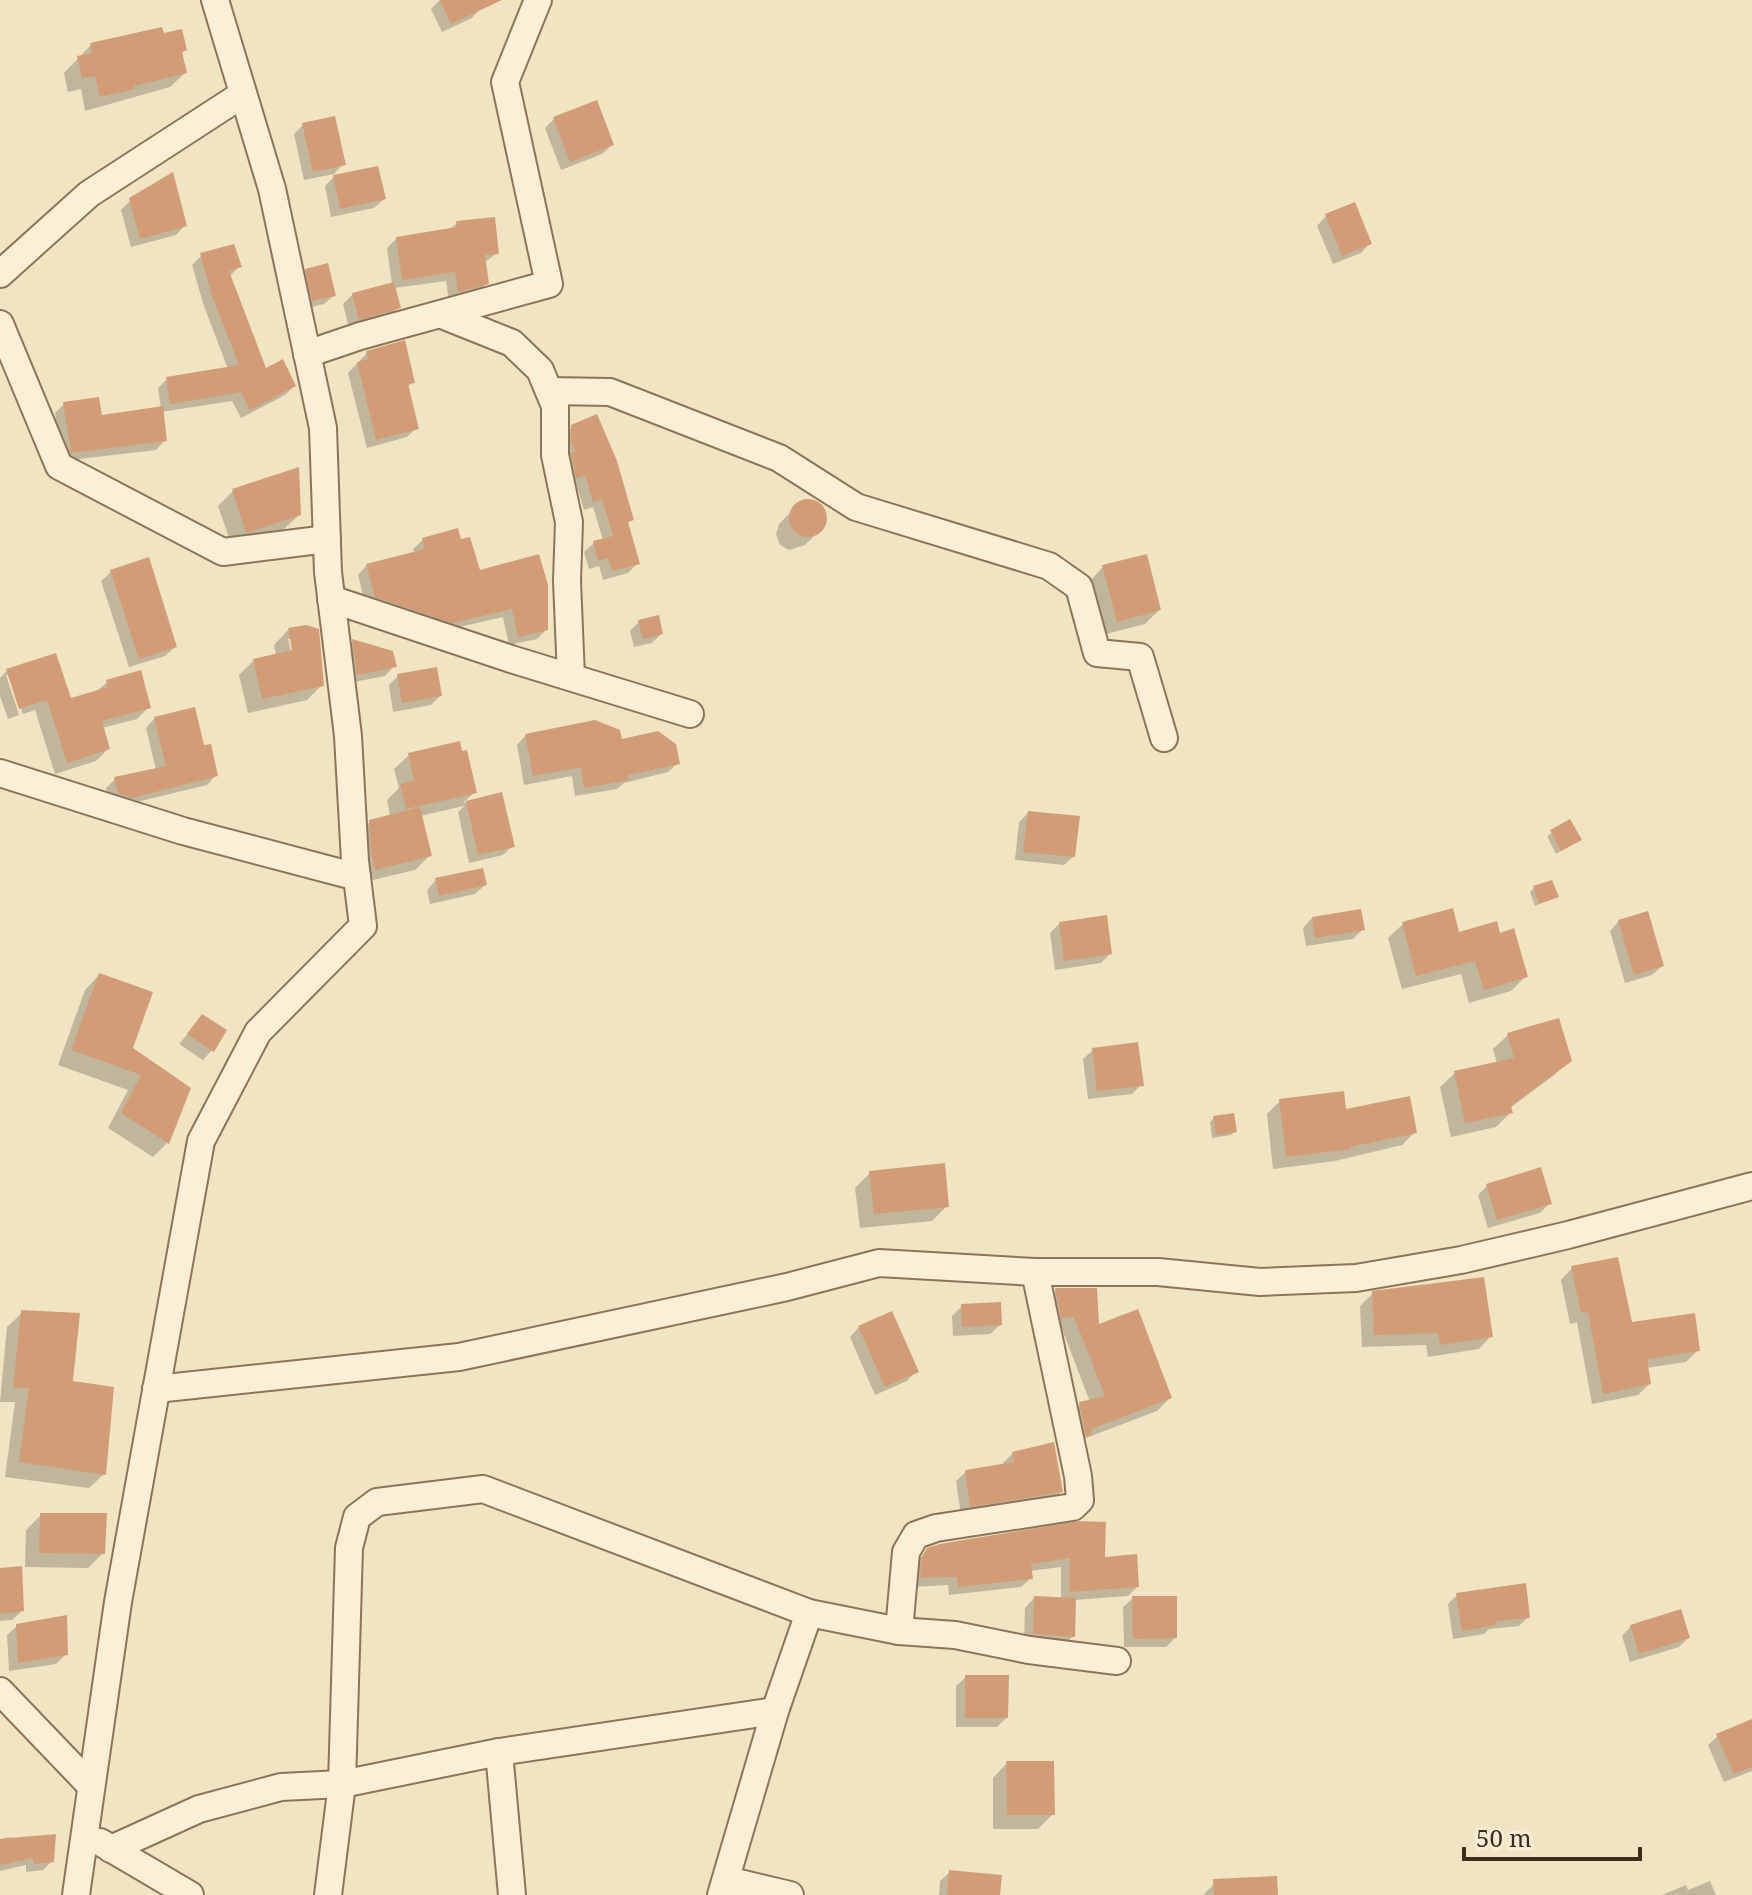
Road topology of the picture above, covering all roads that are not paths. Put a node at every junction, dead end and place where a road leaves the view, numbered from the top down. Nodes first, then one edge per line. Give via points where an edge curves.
1 (215, 0) edge
2 (538, 0) edge
3 (243, 94) junction
4 (0, 274) edge
5 (442, 315) junction
6 (0, 324) edge
7 (307, 354) junction
8 (549, 391) junction
9 (327, 539) junction
10 (331, 599) junction
11 (571, 677) junction
12 (690, 714) dead end
13 (1164, 738) dead end
14 (0, 773) edge
15 (357, 877) junction
16 (1752, 1186) edge
17 (1035, 1272) junction
18 (156, 1389) junction
19 (809, 1613) junction
20 (899, 1631) junction
21 (1117, 1661) dead end
22 (0, 1691) edge
23 (775, 1711) junction
24 (499, 1752) junction
25 (342, 1784) junction
26 (91, 1786) junction
27 (84, 1833) junction
28 (111, 1849) junction
29 (724, 1888) edge
30 (76, 1895) edge
31 (190, 1895) edge
32 (328, 1895) edge
33 (512, 1895) edge
34 (790, 1895) edge

1 - 3 street
2 - 5 street via 505,82 549,284
3 - 4 street via 89,194
3 - 7 street via 272,189
5 - 7 street
5 - 8 street via 512,343 540,370
6 - 9 street via 59,466 223,552
7 - 9 street via 323,428
8 - 11 street via 569,522
8 - 13 street via 610,392 779,458 856,507 1049,566 1079,587 1097,653 1140,657
9 - 10 street
10 - 11 street
10 - 15 street via 348,736
11 - 12 street
14 - 15 street via 183,831
15 - 18 street via 363,926 258,1032 201,1141
16 - 17 street via 1461,1260 1356,1278 1260,1282 1158,1272
17 - 18 street via 879,1263 459,1357
17 - 20 street via 1080,1500 1073,1507 916,1535 906,1552
18 - 26 street
19 - 20 street
19 - 23 street
19 - 25 street via 483,1489 377,1502 357,1517 349,1548
20 - 21 street
22 - 26 street
23 - 24 street
23 - 29 street
24 - 25 street
24 - 33 street
25 - 28 street via 281,1787 199,1809
25 - 32 street
26 - 27 street
27 - 28 street
27 - 30 street
28 - 31 street
29 - 34 street

